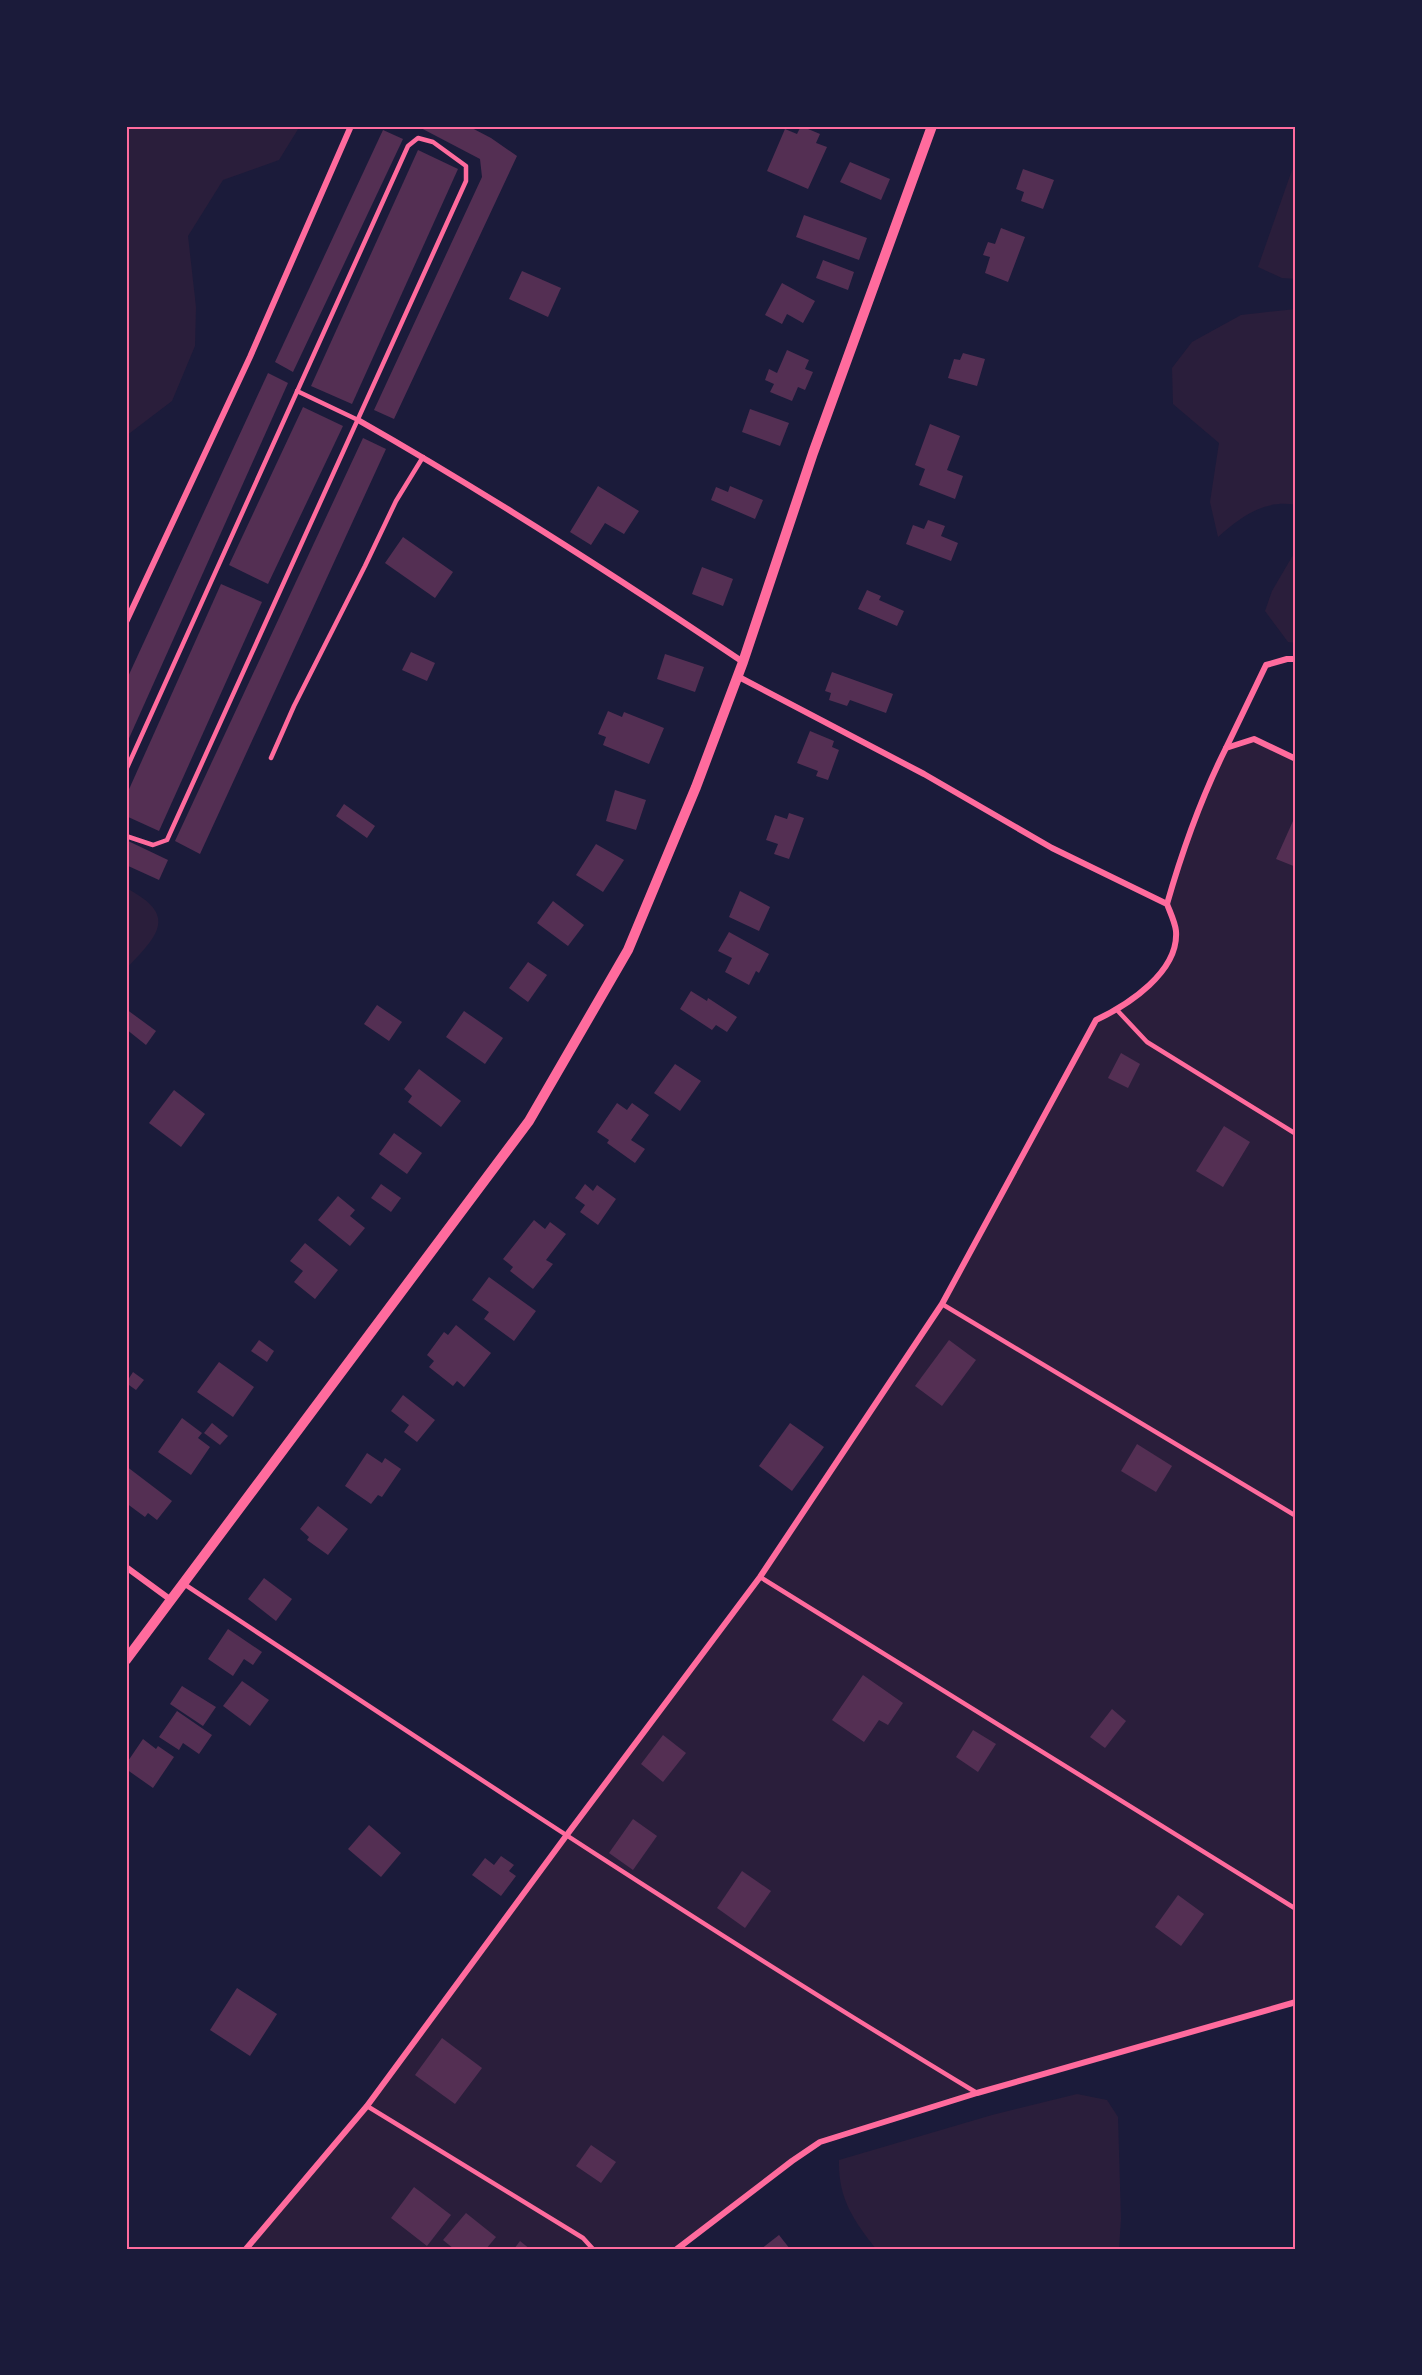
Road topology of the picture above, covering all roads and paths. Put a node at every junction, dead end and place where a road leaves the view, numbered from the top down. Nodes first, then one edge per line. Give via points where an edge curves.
1 (351, 126) edge
2 (932, 126) edge
3 (297, 391) junction
4 (358, 420) junction
5 (423, 457) junction
6 (126, 622) edge
7 (1296, 659) edge
8 (743, 662) junction
9 (737, 676) junction
10 (1226, 748) junction
11 (271, 758) dead end
12 (1296, 759) edge
13 (126, 770) edge
14 (126, 836) edge
15 (1167, 904) junction
16 (1117, 1010) junction
17 (1296, 1134) edge
18 (942, 1304) junction
19 (1296, 1515) edge
20 (126, 1567) edge
21 (760, 1578) junction
22 (184, 1584) junction
23 (171, 1600) junction
24 (126, 1660) edge
25 (566, 1836) junction
26 (1296, 1909) edge
27 (1296, 2002) edge
28 (977, 2093) junction
29 (367, 2106) junction
30 (246, 2249) edge
31 (593, 2249) edge
32 (677, 2249) edge

1 - 6 street via 250,357
2 - 8 street via 813,453
3 - 4 lane
3 - 4 lane via 408,146 418,138 433,142 466,166 466,181
3 - 13 lane
4 - 5 street
4 - 14 lane via 166,840 153,845
5 - 8 street
5 - 11 lane via 396,501
7 - 10 street via 1266,665
8 - 9 street
9 - 15 street via 924,774 1052,848
9 - 22 street via 628,950 529,1121
10 - 12 street via 1254,739
10 - 15 street via 1203,793
15 - 16 street via 1176,930 1172,958 1147,987
16 - 17 lane via 1147,1042
16 - 18 street via 1096,1020
18 - 19 lane
18 - 21 street
20 - 23 street
21 - 25 street
21 - 26 lane
22 - 23 street
22 - 25 lane
23 - 24 street
25 - 28 lane
25 - 29 street
27 - 28 street
28 - 32 street via 820,2142
29 - 30 street
29 - 31 lane via 583,2238

